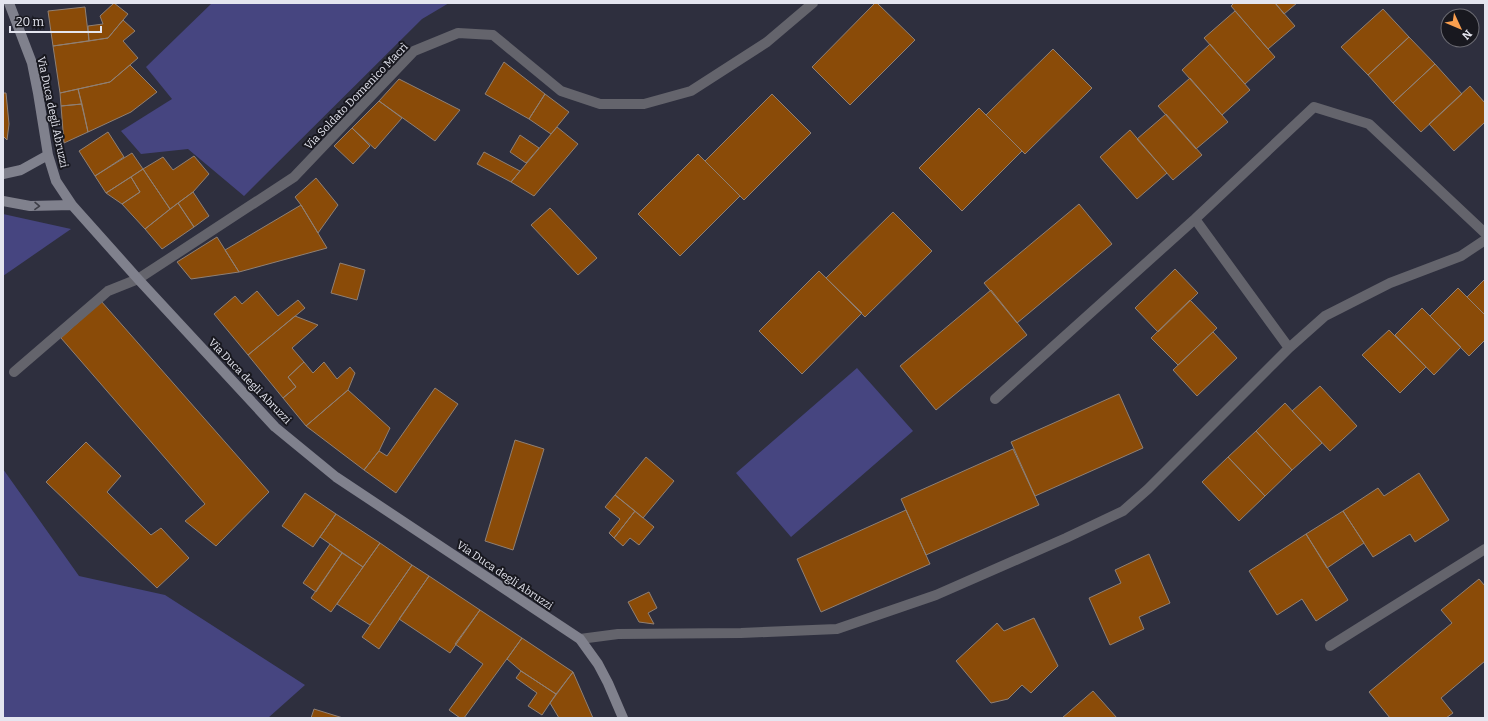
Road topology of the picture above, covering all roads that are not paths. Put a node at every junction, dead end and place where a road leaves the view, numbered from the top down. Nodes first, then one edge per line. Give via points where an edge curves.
1 (10, 3) edge
2 (813, 3) edge
3 (48, 155) junction
4 (3, 174) edge
5 (3, 201) edge
6 (72, 205) junction
7 (1195, 219) junction
8 (1485, 233) edge
9 (1485, 240) edge
10 (138, 279) junction
11 (1289, 348) junction
12 (14, 372) dead end
13 (995, 399) dead end
14 (1485, 549) edge
15 (580, 639) junction
16 (1330, 646) dead end
17 (621, 715) edge

1 - 3 main road, Via Duca degli Abruzzi via 32,62
2 - 10 street, Via Soldato Domenico Macrì via 767,42 691,90 644,104 600,104 561,91 493,35 458,33 414,51 294,177
3 - 4 main road via 21,170
3 - 6 main road, Via Duca degli Abruzzi via 56,181
5 -> 6 main road via 30,206
6 - 10 main road, Via Duca degli Abruzzi
7 - 8 street via 1314,107 1370,124
7 - 11 street
7 - 13 street
9 - 11 street via 1461,256 1390,283 1324,316
10 - 12 street, Via Soldato Domenico Macrì via 108,291
10 - 15 main road, Via Duca degli Abruzzi via 275,427 336,477
11 - 15 street via 1123,511 936,596 837,628 741,633 618,634
14 - 16 street
15 - 17 main road, Via Duca degli Abruzzi via 598,664

